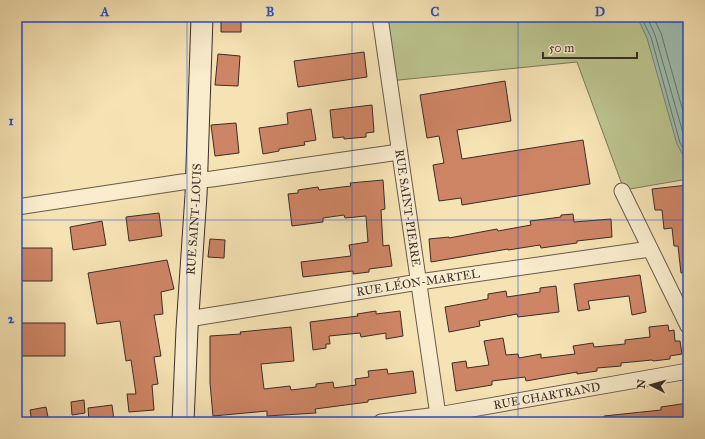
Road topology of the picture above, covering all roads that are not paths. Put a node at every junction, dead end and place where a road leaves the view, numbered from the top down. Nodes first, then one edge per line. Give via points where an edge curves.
1 (202, 17) edge
2 (380, 17) edge
3 (399, 152) junction
4 (197, 181) junction
5 (622, 191) dead end
6 (17, 207) edge
7 (650, 249) junction
8 (419, 282) junction
9 (188, 319) junction
10 (688, 326) edge
11 (688, 371) edge
12 (438, 418) edge
13 (184, 422) edge
14 (381, 422) edge

1 - 4 main road, RUE SAINT-LOUIS
2 - 3 street, RUE SAINT-PIERRE
3 - 4 street
3 - 8 street, RUE SAINT-PIERRE
4 - 6 street
4 - 9 main road, RUE SAINT-LOUIS
5 - 7 street
7 - 8 street, RUE LÉON-MARTEL
7 - 10 street
8 - 9 street, RUE LÉON-MARTEL
8 - 12 street, RUE SAINT-PIERRE
9 - 13 main road, RUE SAINT-LOUIS
11 - 12 street, RUE CHARTRAND
12 - 14 street, RUE CHARTRAND

